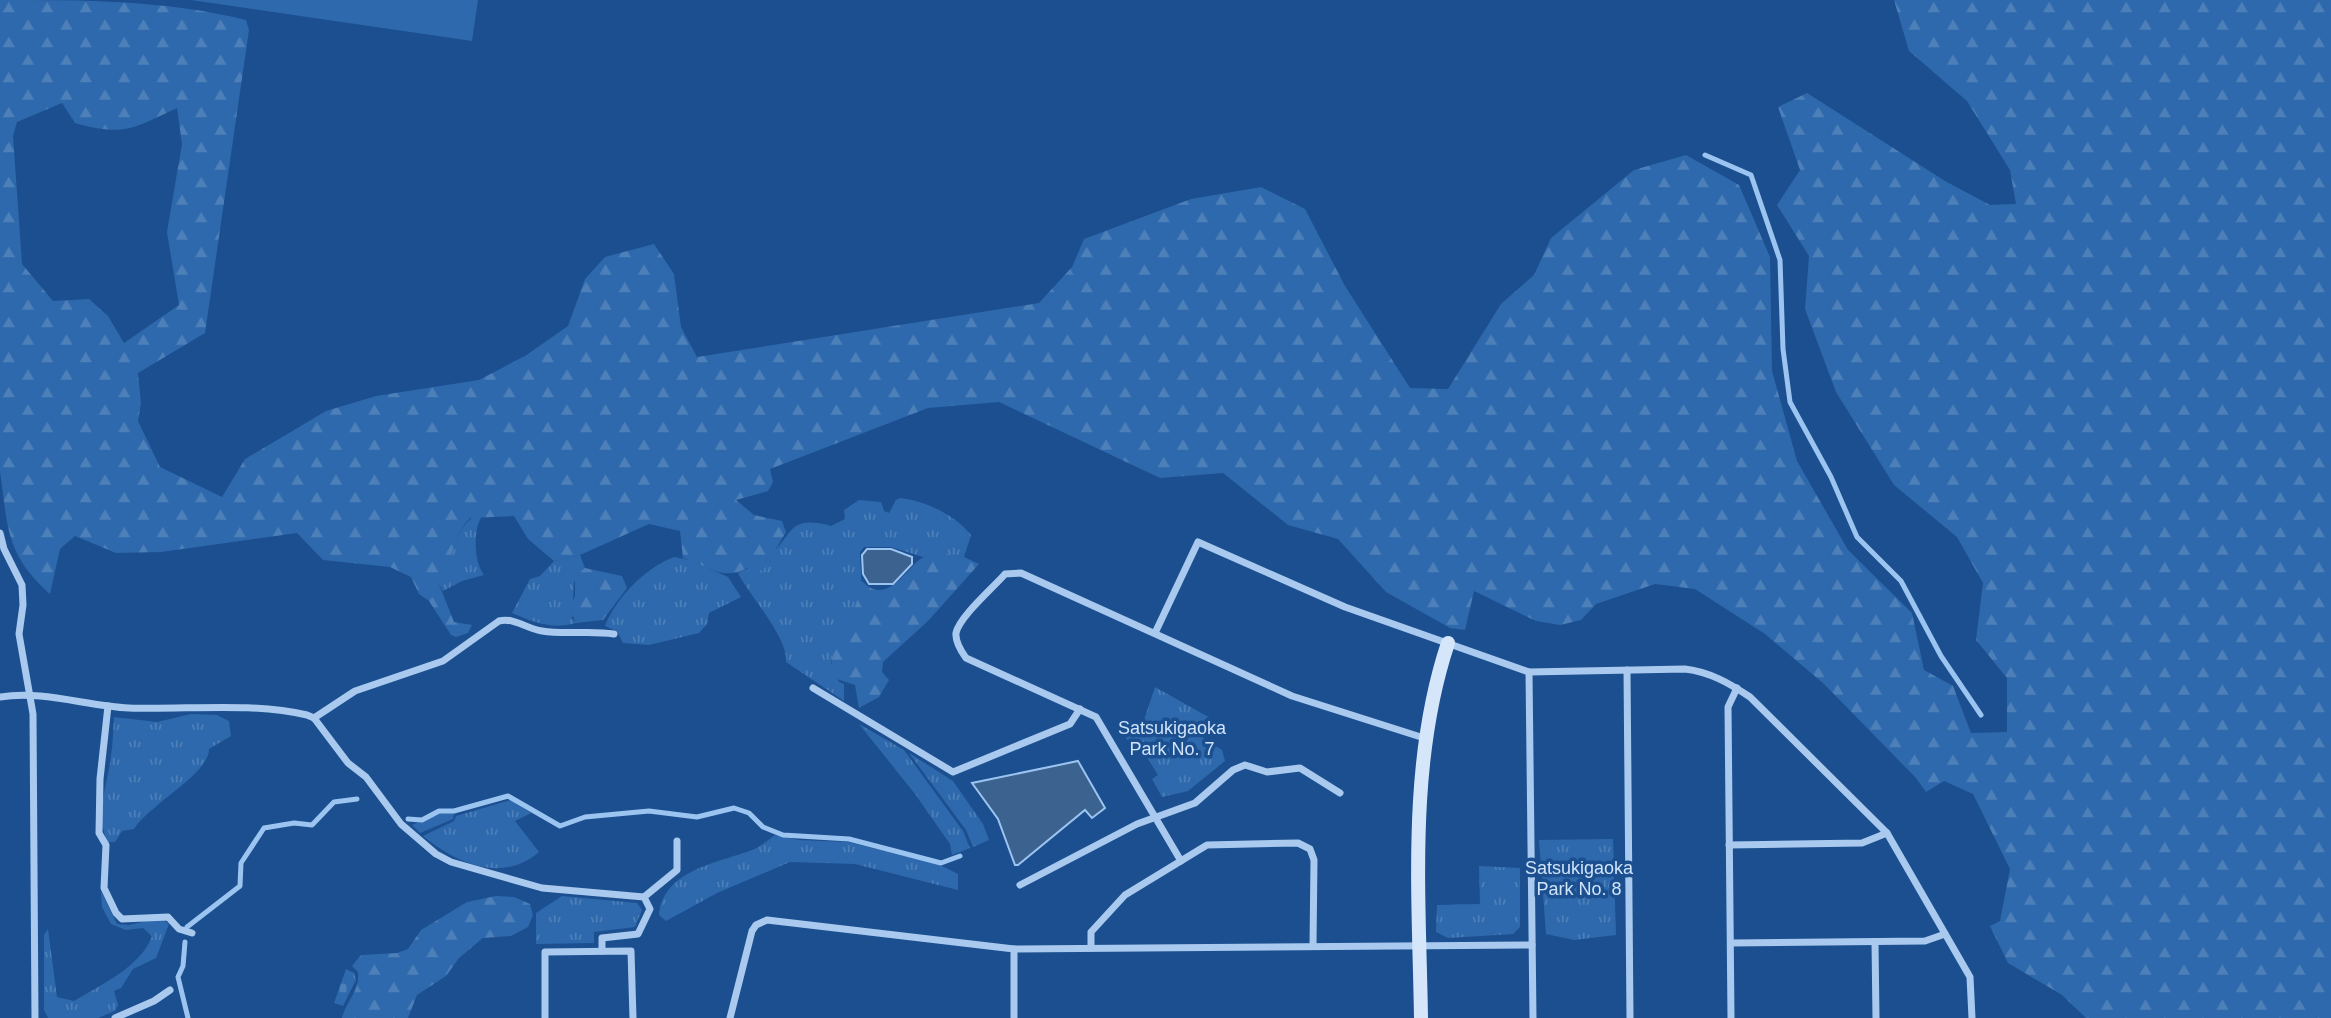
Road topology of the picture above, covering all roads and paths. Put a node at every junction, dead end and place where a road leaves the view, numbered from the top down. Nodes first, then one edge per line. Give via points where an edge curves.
1 (0, 533) edge
2 (1155, 633) junction
3 (614, 634) dead end
4 (1448, 643) junction
5 (1627, 670) junction
6 (1529, 672) junction
7 (813, 688) dead end
8 (1737, 688) junction
9 (28, 694) junction
10 (0, 696) edge
11 (108, 706) junction
12 (1080, 709) junction
13 (314, 718) junction
14 (1424, 738) junction
15 (1340, 793) dead end
16 (1155, 817) junction
17 (1886, 833) junction
18 (677, 841) dead end
19 (1730, 845) junction
20 (1181, 861) junction
21 (1020, 885) dead end
22 (643, 897) junction
23 (192, 933) dead end
24 (1945, 934) junction
25 (1875, 942) junction
26 (1731, 943) junction
27 (1313, 945) junction
28 (1420, 945) junction
29 (1532, 945) junction
30 (1014, 948) junction
31 (1091, 948) junction
32 (602, 951) junction
33 (170, 990) dead end
34 (135, 1014) edge
35 (35, 1018) edge
36 (115, 1018) edge
37 (545, 1018) edge
38 (633, 1018) edge
39 (730, 1018) edge
40 (1014, 1018) edge
41 (1421, 1018) edge
42 (1533, 1018) edge
43 (1630, 1018) edge
44 (1731, 1018) edge
45 (1876, 1018) edge
46 (1972, 1018) edge

1 - 9 street via 22,585 19,635
2 - 4 street via 1198,542 1345,607
2 - 12 street via 1021,573 1005,574 959,624 955,635 959,648 966,658
2 - 14 street via 1292,696
3 - 13 street via 542,631 509,619 499,621 443,661 355,691
4 - 6 street
4 - 14 street
5 - 6 street
5 - 8 street via 1695,670
5 - 43 street
6 - 29 street
7 - 12 street via 953,772 1070,724
8 - 17 street
8 - 19 street via 1728,707
9 - 10 street
9 - 11 street
9 - 35 street via 33,714
11 - 13 street via 269,710
11 - 23 street via 99,833 106,845 103,874 108,899 122,919 169,917 179,929
12 - 16 street via 1096,717
13 - 22 street via 401,824 436,854 542,888
14 - 28 street
15 - 16 street via 1300,768 1267,772 1245,765 1195,803
16 - 20 street
16 - 21 street
17 - 19 street via 1862,844
17 - 24 street
18 - 22 street via 677,870
19 - 26 street
20 - 27 street via 1211,844 1304,844 1314,860
20 - 31 street via 1121,899 1091,932
22 - 32 street via 650,909 638,934 602,938
24 - 25 street via 1925,942
24 - 46 street via 1970,977
25 - 26 street
25 - 45 street
26 - 44 street
27 - 28 street
27 - 31 street
28 - 29 street
28 - 41 street
29 - 42 street
30 - 31 street
30 - 39 street via 760,921 752,931
30 - 40 street
32 - 37 street via 545,952
32 - 38 street via 631,951
33 - 34 street
34 - 36 street

